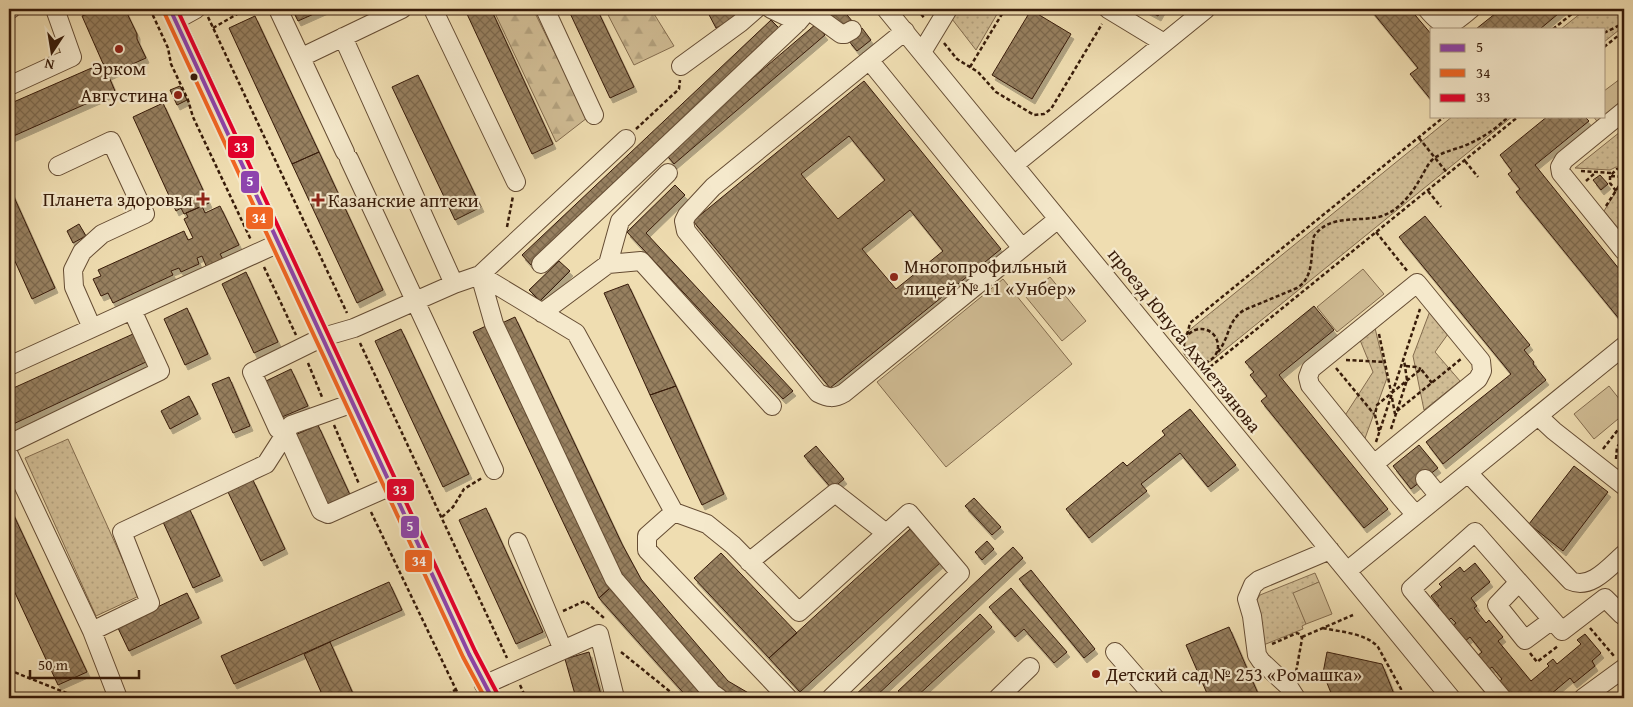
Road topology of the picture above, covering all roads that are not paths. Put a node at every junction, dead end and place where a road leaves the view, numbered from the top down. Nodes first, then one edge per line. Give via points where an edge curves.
1 (55, 9) edge
2 (196, 9) edge
3 (278, 9) edge
4 (402, 9) edge
5 (433, 9) edge
6 (545, 9) edge
7 (756, 9) edge
8 (771, 9) edge
9 (886, 9) edge
10 (948, 9) edge
11 (1206, 9) edge
12 (1427, 9) edge
13 (1471, 9) edge
14 (1109, 10) edge
15 (173, 14) edge
16 (804, 14) edge
17 (852, 30) dead end
18 (905, 31) junction
19 (343, 37) junction
20 (1164, 43) junction
21 (922, 52) junction
22 (302, 57) junction
23 (869, 60) junction
24 (681, 66) road end
25 (9, 86) edge
26 (1624, 111) edge
27 (594, 115) dead end
28 (626, 139) road end
29 (1014, 165) junction
30 (58, 166) dead end
31 (668, 173) dead end
32 (516, 182) road end
33 (1058, 219) junction
34 (279, 244) junction
35 (1022, 248) junction
36 (1624, 251) edge
37 (541, 264) dead end
38 (608, 264) junction
39 (480, 275) junction
40 (454, 284) junction
41 (414, 302) junction
42 (132, 310) junction
43 (542, 313) junction
44 (92, 328) junction
45 (323, 337) junction
46 (1624, 346) edge
47 (9, 366) edge
48 (353, 403) junction
49 (772, 406) dead end
50 (1538, 416) junction
51 (286, 433) junction
52 (9, 444) edge
53 (9, 455) edge
54 (1372, 462) junction
55 (494, 470) road end
56 (1468, 473) junction
57 (1425, 478) dead end
58 (391, 486) junction
59 (1624, 486) edge
60 (1439, 496) junction
61 (674, 512) junction
62 (1416, 515) junction
63 (886, 534) junction
64 (518, 542) dead end
65 (1330, 550) junction
66 (1624, 554) edge
67 (749, 562) junction
68 (1347, 571) junction
69 (1519, 582) junction
70 (1624, 614) edge
71 (1552, 620) junction
72 (92, 631) junction
73 (563, 650) junction
74 (1115, 652) dead end
75 (1030, 667) dead end
76 (1624, 668) edge
77 (488, 692) edge
78 (1294, 694) edge
79 (118, 698) edge
80 (615, 698) edge
81 (719, 698) edge
82 (788, 698) edge
83 (831, 698) edge
84 (998, 698) edge
85 (1155, 698) edge
86 (1451, 698) edge
87 (1502, 698) edge
88 (1583, 698) edge

1 - 25 street via 72,57
2 - 15 street
3 - 22 street
4 - 19 street
5 - 32 street
6 - 27 street
7 - 24 street
8 - 16 street
9 - 18 street, проезд Юнуса Ахметзянова
10 - 21 street
11 - 20 street
12 - 13 street via 1436,20 1445,24 1454,23
14 - 20 street
15 - 34 street
16 - 17 street via 841,34
16 - 37 street
18 - 21 street, проезд Юнуса Ахметзянова
18 - 23 street
19 - 22 street
19 - 40 street
20 - 29 street
21 - 29 street, проезд Юнуса Ахметзянова
22 - 41 street
23 - 35 street
23 - 35 street via 713,187 687,215 684,221 686,231 698,246 818,393 828,398 844,393
26 - 36 street via 1564,160 1560,169
28 - 39 street
29 - 33 street, проезд Юнуса Ахметзянова
30 - 44 street via 112,141 144,214 102,234 82,252 74,270 74,287
31 - 38 street via 620,220
33 - 35 street
33 - 65 street, проезд Юнуса Ахметзянова
34 - 42 street
34 - 45 street
38 - 43 street
38 - 49 street via 641,261
39 - 40 street
39 - 43 street
39 - 81 street via 494,324 614,579
40 - 41 street
41 - 45 street via 354,328
41 - 55 street
42 - 44 street
42 - 52 street via 160,371
43 - 61 street via 576,333
44 - 47 street
45 - 48 street
45 - 51 street via 252,372 278,429
46 - 50 street
48 - 51 street via 291,425
48 - 58 street
50 - 56 street
50 - 59 street
51 - 58 street via 321,511 328,514
51 - 72 street via 266,464 122,532 150,603
53 - 72 street
54 - 54 street via 1478,379 1482,371 1481,361 1421,288 1375,316 1309,371 1308,381
54 - 62 street
56 - 60 street
56 - 66 street via 1571,581 1581,584 1592,581
57 - 60 street
58 - 77 street
60 - 62 street
61 - 67 street via 707,524
61 - 82 street via 647,536 647,550
62 - 68 street
63 - 67 street via 835,493
63 - 67 street via 799,612
63 - 83 street via 909,513 960,572
64 - 73 street
65 - 68 street, проезд Юнуса Ахметзянова
65 - 78 street via 1259,580 1247,599 1259,659
68 - 86 street, проезд Юнуса Ахметзянова
69 - 71 street
69 - 71 street via 1497,604 1525,640
69 - 87 street via 1475,532 1411,589
70 - 71 street via 1622,616 1605,598 1562,631
72 - 79 street
73 - 77 street via 513,672
73 - 80 street via 604,628
74 - 85 street
75 - 84 street
76 - 88 street

